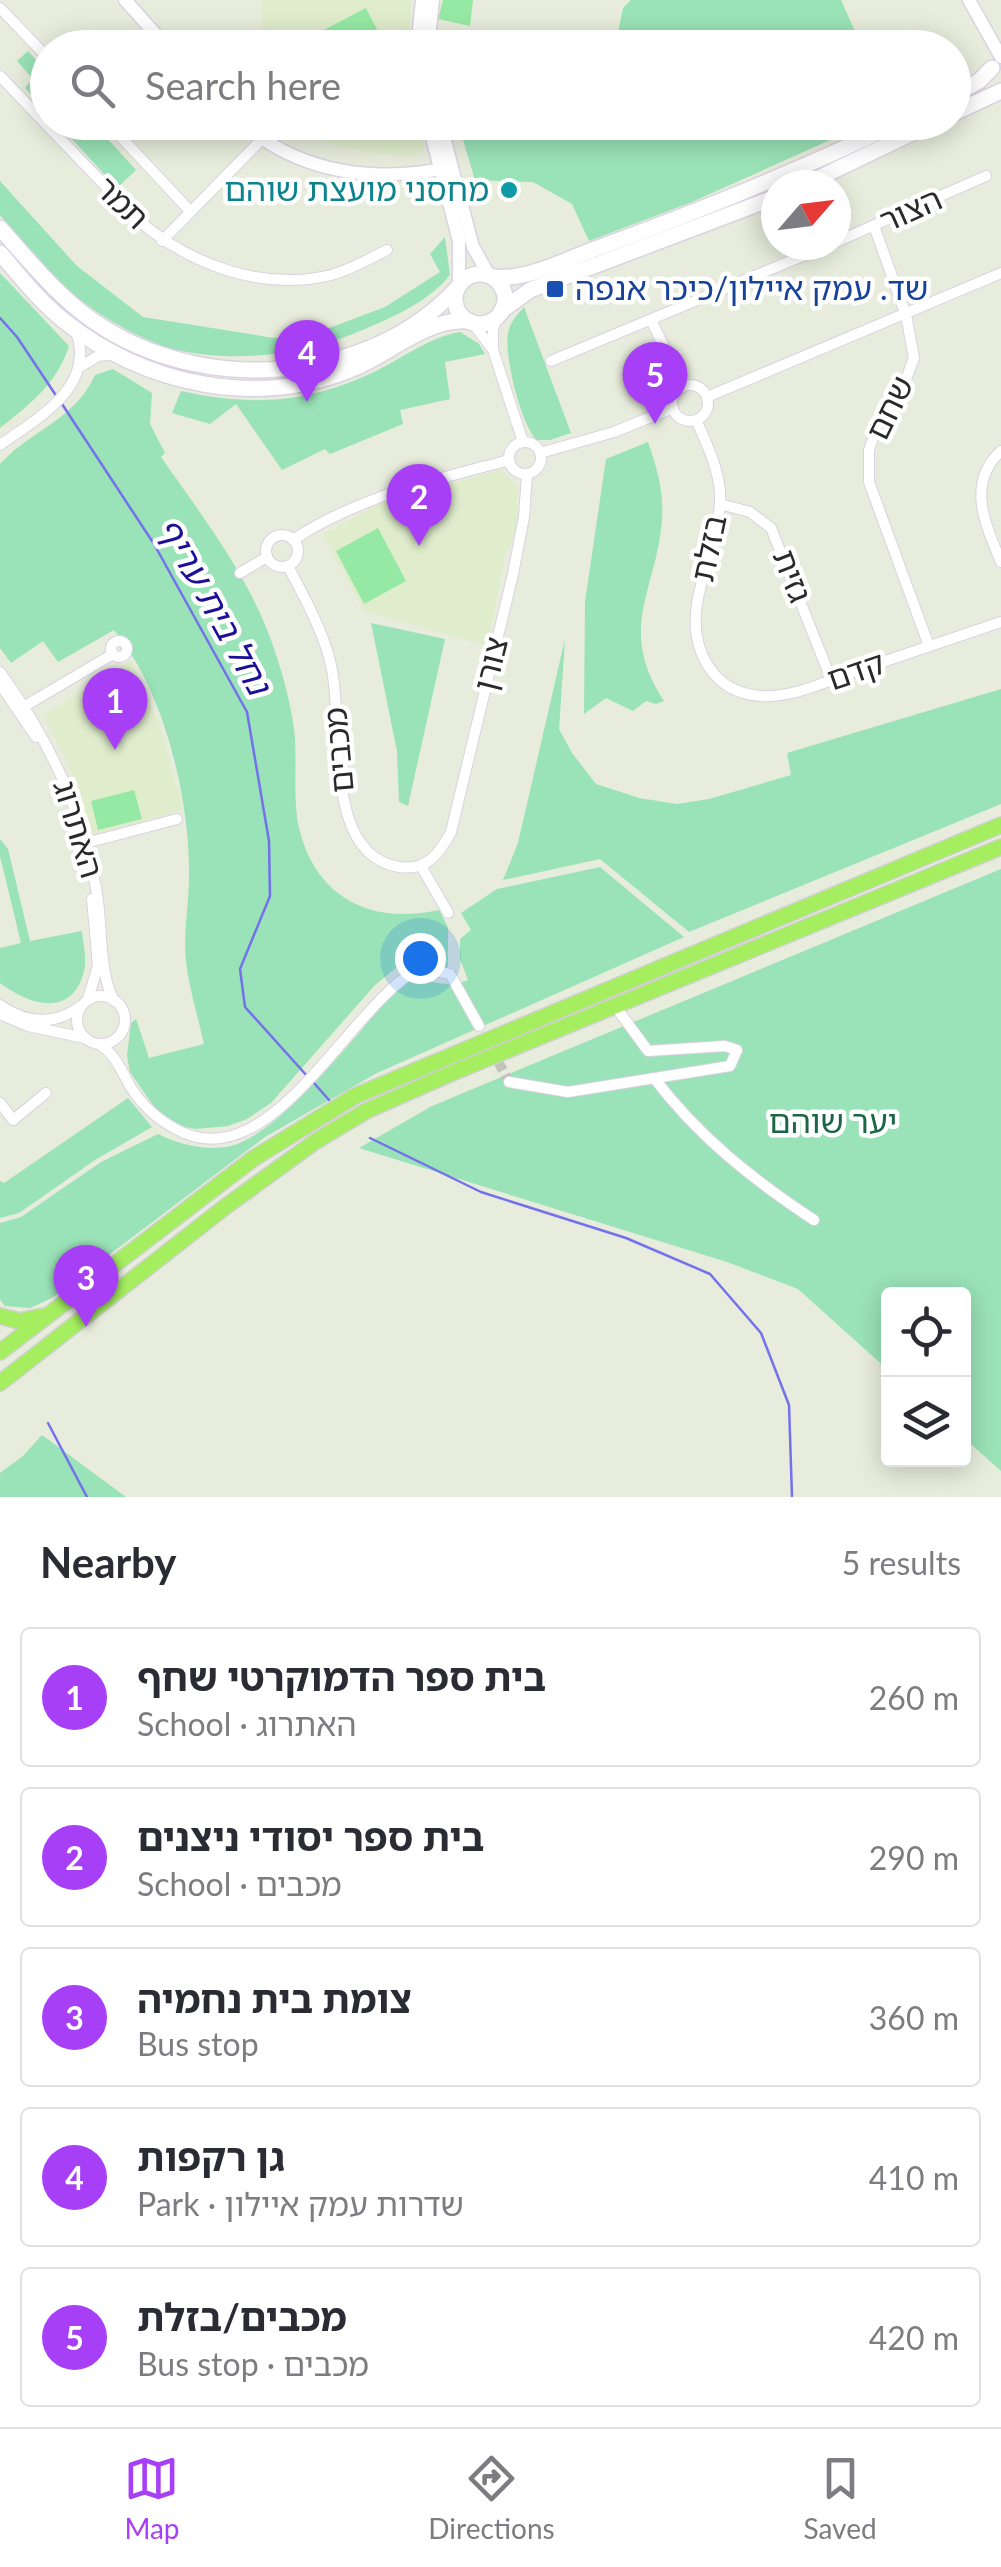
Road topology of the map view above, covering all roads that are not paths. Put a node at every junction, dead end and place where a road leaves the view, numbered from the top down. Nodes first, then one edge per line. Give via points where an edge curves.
1 (125, 0) edge
2 (422, 0) edge
3 (433, 0) edge
4 (969, 0) edge
5 (0, 8) edge
6 (152, 30) edge
7 (419, 30) edge
8 (430, 30) edge
9 (30, 39) edge
10 (998, 61) edge
11 (0, 76) edge
12 (971, 85) edge
13 (1001, 91) edge
14 (971, 105) edge
15 (30, 108) edge
16 (61, 140) edge
17 (124, 140) edge
18 (260, 140) joint
19 (435, 140) edge
20 (442, 140) edge
21 (860, 140) edge
22 (897, 140) edge
23 (446, 168) junction
24 (835, 170) edge
25 (408, 176) junction
26 (986, 176) dead end
27 (761, 204) edge
28 (450, 208) junction
29 (190, 211) junction
30 (874, 226) junction
31 (0, 228) edge
32 (851, 236) edge
33 (162, 241) junction
34 (387, 250) dead end
35 (0, 253) edge
36 (795, 260) edge
37 (1001, 273) edge
38 (491, 276) junction
39 (458, 286) junction
40 (500, 314) junction
41 (906, 315) junction
42 (651, 320) junction
43 (470, 322) junction
44 (74, 329) junction
45 (493, 350) junction
46 (114, 354) junction
47 (551, 361) dead end
48 (78, 370) junction
49 (682, 386) junction
50 (708, 397) junction
51 (673, 408) junction
52 (696, 420) junction
53 (523, 442) junction
54 (0, 446) edge
55 (1001, 451) edge
56 (540, 453) junction
57 (509, 460) junction
58 (527, 474) junction
59 (720, 504) junction
60 (292, 540) junction
61 (267, 556) junction
62 (1001, 562) edge
63 (288, 566) junction
64 (240, 574) dead end
65 (1001, 622) edge
66 (928, 646) junction
67 (112, 654) dead end
68 (0, 672) edge
69 (713, 675) joint
70 (831, 680) junction
71 (0, 684) edge
72 (25, 706) junction
73 (176, 819) dead end
74 (1001, 824) edge
75 (86, 843) junction
76 (1001, 847) edge
77 (421, 866) junction
78 (448, 912) dead end
79 (114, 1000) junction
80 (85, 1002) junction
81 (0, 1005) edge
82 (615, 1006) junction
83 (0, 1014) edge
84 (479, 1026) tunnel mouth
85 (122, 1031) junction
86 (86, 1038) junction
87 (99, 1044) junction
88 (121, 1066) junction
89 (654, 1078) junction
90 (509, 1082) dead end
91 (46, 1094) dead end
92 (0, 1103) edge
93 (814, 1220) dead end
94 (52, 1312) junction
95 (0, 1316) edge
96 (2, 1347) edge
97 (18, 1368) junction
98 (0, 1383) edge

1 - 6 street
2 - 7 street
3 - 8 street
4 - 10 street
5 - 9 street
10 - 12 main road
10 - 13 main road via 992,82
11 - 15 street, תמר
13 - 14 main road
16 - 33 street, תמר
17 - 29 street
18 - 25 street via 338,171
18 - 29 street
19 - 23 street
20 - 23 street
21 - 38 main road via 698,211 537,270
22 - 24 main road
23 - 25 street
23 - 28 street
23 - 38 street via 472,247
25 - 28 street via 431,185
26 - 30 street, הצור
27 - 40 main road via 530,290
28 - 39 street via 460,253
29 - 33 street
30 - 32 street, הצור
30 - 41 street, שחם
31 - 39 main road via 56,292 102,327 154,353 211,368 288,369 345,356 430,315
33 - 34 street, תמר via 226,271 285,279 331,275
35 - 44 main road
36 - 42 street, הצור
37 - 41 street
38 - 39 main road via 472,274
38 - 40 main road via 504,290
39 - 43 main road via 456,308
40 - 43 main road via 485,324
40 - 45 street
41 - 50 street
41 - 66 street, שחם via 914,358 878,423 868,482
42 - 47 street, הצור
42 - 49 street
43 - 45 street
43 - 46 main road via 435,326 346,372 290,386 186,381
44 - 46 main road
44 - 48 street via 82,351
45 - 53 street
46 - 48 street
48 - 54 street via 56,402
49 - 50 street via 694,385
49 - 51 street
50 - 52 street via 705,414
51 - 52 street via 682,419
51 - 56 street
52 - 59 street, בזלת
53 - 56 street
53 - 57 street
55 - 62 street via 982,476 981,500
56 - 58 street via 540,464
57 - 58 street
57 - 60 street via 355,507
58 - 77 street, צורן via 513,574 451,832 442,850
59 - 69 street, בזלת via 696,606 696,636
59 - 70 street, גזית via 750,512 772,528
60 - 61 street via 273,538
60 - 63 street via 297,553
61 - 63 street via 276,566
61 - 64 street
63 - 77 street, מכבים via 330,658 351,830 373,858
65 - 66 street, קדם
66 - 70 street, קדם
67 - 72 street
68 - 72 street, האתרוג
69 - 70 street, קדם via 736,692 760,696
71 - 80 street, האתרוג via 44,752 74,824 98,946 96,981
72 - 75 street, האתרוג via 61,771
73 - 75 street
74 - 94 main road via 355,1096 254,1158
75 - 79 street, האתרוג
76 - 82 main road
77 - 78 street
79 - 80 street
79 - 85 street via 124,1017
80 - 81 street via 64,1016 38,1021
80 - 86 street via 77,1024
82 - 89 street via 648,1052 737,1050 730,1066
82 - 97 main road via 404,1094 316,1141
83 - 86 street
84 - 88 street via 450,974 413,972 270,1118 243,1133 213,1138 164,1123 146,1108
85 - 87 street
85 - 88 street
86 - 87 street
87 - 88 street
89 - 90 street via 568,1092
89 - 93 street via 690,1123 752,1178
91 - 92 street via 13,1120
94 - 95 main road via 29,1320
94 - 96 main road
96 - 97 main road
97 - 98 main road

